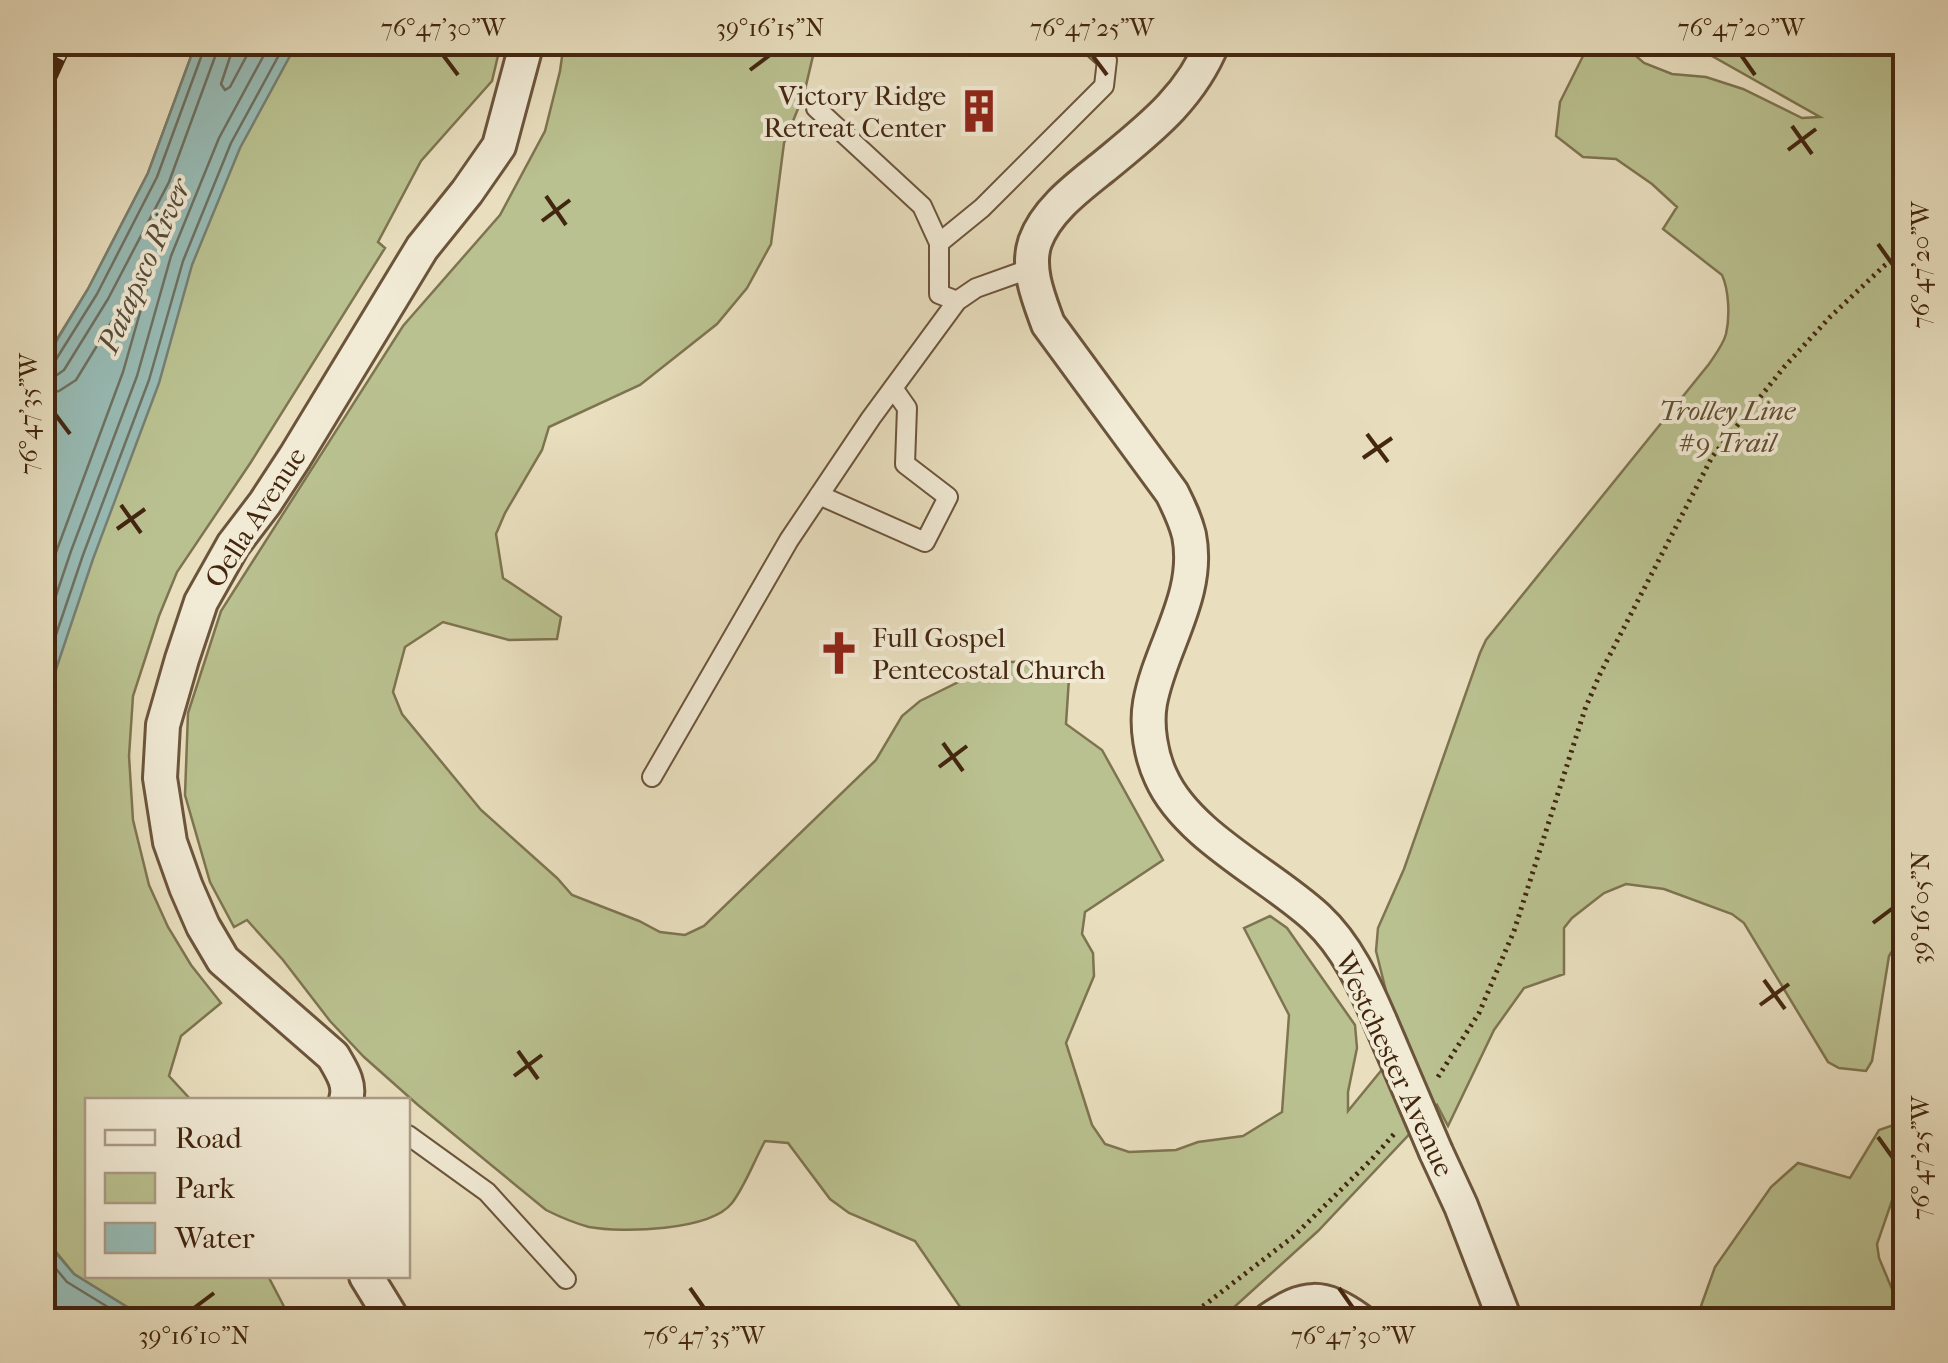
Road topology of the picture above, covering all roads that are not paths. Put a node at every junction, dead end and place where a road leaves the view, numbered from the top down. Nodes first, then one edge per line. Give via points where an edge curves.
1 (527, 42) edge
2 (1087, 42) edge
3 (1213, 42) edge
4 (816, 108) dead end
5 (940, 243) junction
6 (1032, 268) junction
7 (957, 301) junction
8 (893, 388) junction
9 (819, 495) junction
10 (652, 777) dead end
11 (352, 1098) edge
12 (410, 1136) edge
13 (367, 1278) edge
14 (566, 1280) dead end
15 (393, 1320) edge
16 (1269, 1320) edge
17 (1358, 1320) edge
18 (1505, 1320) edge

1 - 11 street, Oella Avenue via 498,146 422,248 201,602 163,725 160,778 170,842 203,926 224,960 333,1056
2 - 5 lane via 1107,60 1104,86
3 - 6 street via 1180,99 1052,214 1035,242
4 - 5 lane via 922,206
5 - 7 lane via 938,294
6 - 7 lane
6 - 18 street, Westchester Avenue, bridge via 1048,324 1172,493 1190,538 1187,594 1150,704 1150,744 1161,778 1181,810 1336,937 1380,1021
7 - 8 lane
8 - 9 lane
8 - 9 lane via 908,408 905,464 948,496 925,542
9 - 10 lane
12 - 14 lane via 487,1192
13 - 15 street
16 - 17 street via 1299,1301 1318,1301

